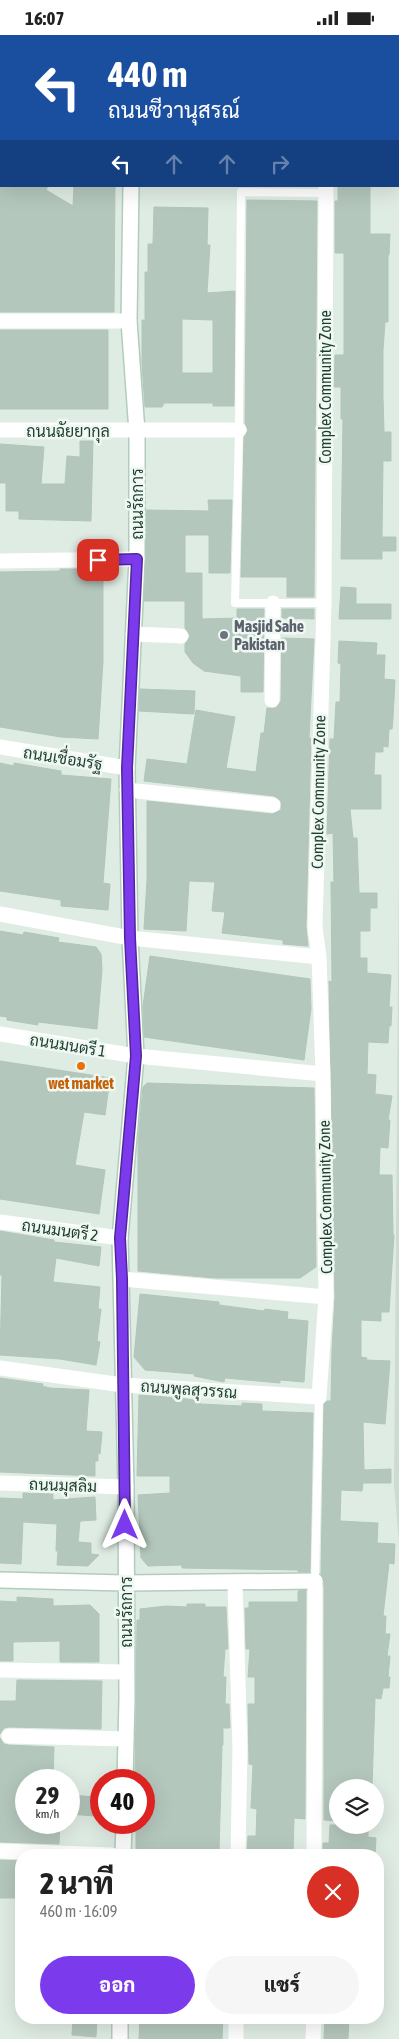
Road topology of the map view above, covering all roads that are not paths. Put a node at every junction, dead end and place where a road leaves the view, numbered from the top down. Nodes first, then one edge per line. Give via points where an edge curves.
1 (131, 187) edge
2 (326, 190) edge
3 (0, 321) edge
4 (129, 321) junction
5 (239, 430) junction
6 (0, 431) edge
7 (137, 432) junction
8 (137, 559) junction
9 (0, 561) edge
10 (273, 603) junction
11 (324, 603) junction
12 (133, 634) junction
13 (181, 636) dead end
14 (272, 700) dead end
15 (0, 747) edge
16 (127, 768) junction
17 (127, 790) junction
18 (273, 805) dead end
19 (0, 914) edge
20 (130, 938) junction
21 (319, 957) junction
22 (0, 1034) edge
23 (136, 1056) junction
24 (323, 1073) junction
25 (0, 1222) edge
26 (120, 1238) junction
27 (122, 1279) junction
28 (326, 1297) junction
29 (0, 1368) edge
30 (123, 1385) junction
31 (319, 1397) junction
32 (0, 1483) edge
33 (126, 1487) junction
34 (0, 1580) edge
35 (315, 1581) junction
36 (125, 1583) junction
37 (235, 1583) junction
38 (0, 1670) edge
39 (126, 1673) junction
40 (9, 1736) dead end
41 (126, 1739) junction
42 (125, 1769) edge
43 (124, 1834) edge
44 (123, 1849) edge
45 (238, 1849) edge
46 (314, 1849) edge
47 (0, 1851) edge
48 (15, 1852) edge
49 (120, 2024) edge
50 (236, 2024) edge
51 (314, 2024) edge
52 (120, 2039) edge
53 (236, 2039) edge
54 (314, 2039) edge

1 - 4 street, ถนนรัถการ
2 - 5 lane via 241,192
2 - 11 street, Complex Community Zone
3 - 4 street
4 - 7 street, ถนนรัถการ
5 - 7 street, ถนนฉัยยากุล
5 - 10 lane via 235,603
6 - 7 street, ถนนฉัยยากุล
7 - 8 street, ถนนรัถการ
8 - 9 street
8 - 12 street, ถนนรัถการ
10 - 11 lane
10 - 14 street
11 - 21 street, Complex Community Zone via 315,927
12 - 13 street
12 - 16 street, ถนนรัถการ
15 - 16 street, ถนนเชื่อมรัฐ
16 - 17 street, ถนนรัถการ
17 - 18 street
17 - 20 street, ถนนรัถการ
19 - 20 street
20 - 21 street
20 - 23 street, ถนนรัถการ
21 - 24 street, Complex Community Zone
22 - 23 street, ถนนมนตรี 1
23 - 24 street, ถนนมนตรี 1
23 - 26 street, ถนนรัถการ
24 - 28 street, Complex Community Zone
25 - 26 street, ถนนมนตรี 2
26 - 27 street, ถนนรัถการ
27 - 28 street
27 - 30 street, ถนนรัถการ
28 - 31 street, Complex Community Zone
29 - 30 street, ถนนพูลสุวรรณ
30 - 31 street, ถนนพูลสุวรรณ
30 - 33 street, ถนนรัถการ
31 - 35 lane
32 - 33 street, ถนนมุสลิม
33 - 36 street, ถนนรัถการ
34 - 36 street
35 - 37 street
35 - 46 street
36 - 37 street
36 - 39 street, ถนนรัถการ
37 - 45 street via 240,1749
38 - 39 street
39 - 41 street, ถนนรัถการ
40 - 41 street
41 - 42 street, ถนนรัถการ
43 - 44 street
47 - 48 street
49 - 52 street
50 - 53 street
51 - 54 street

